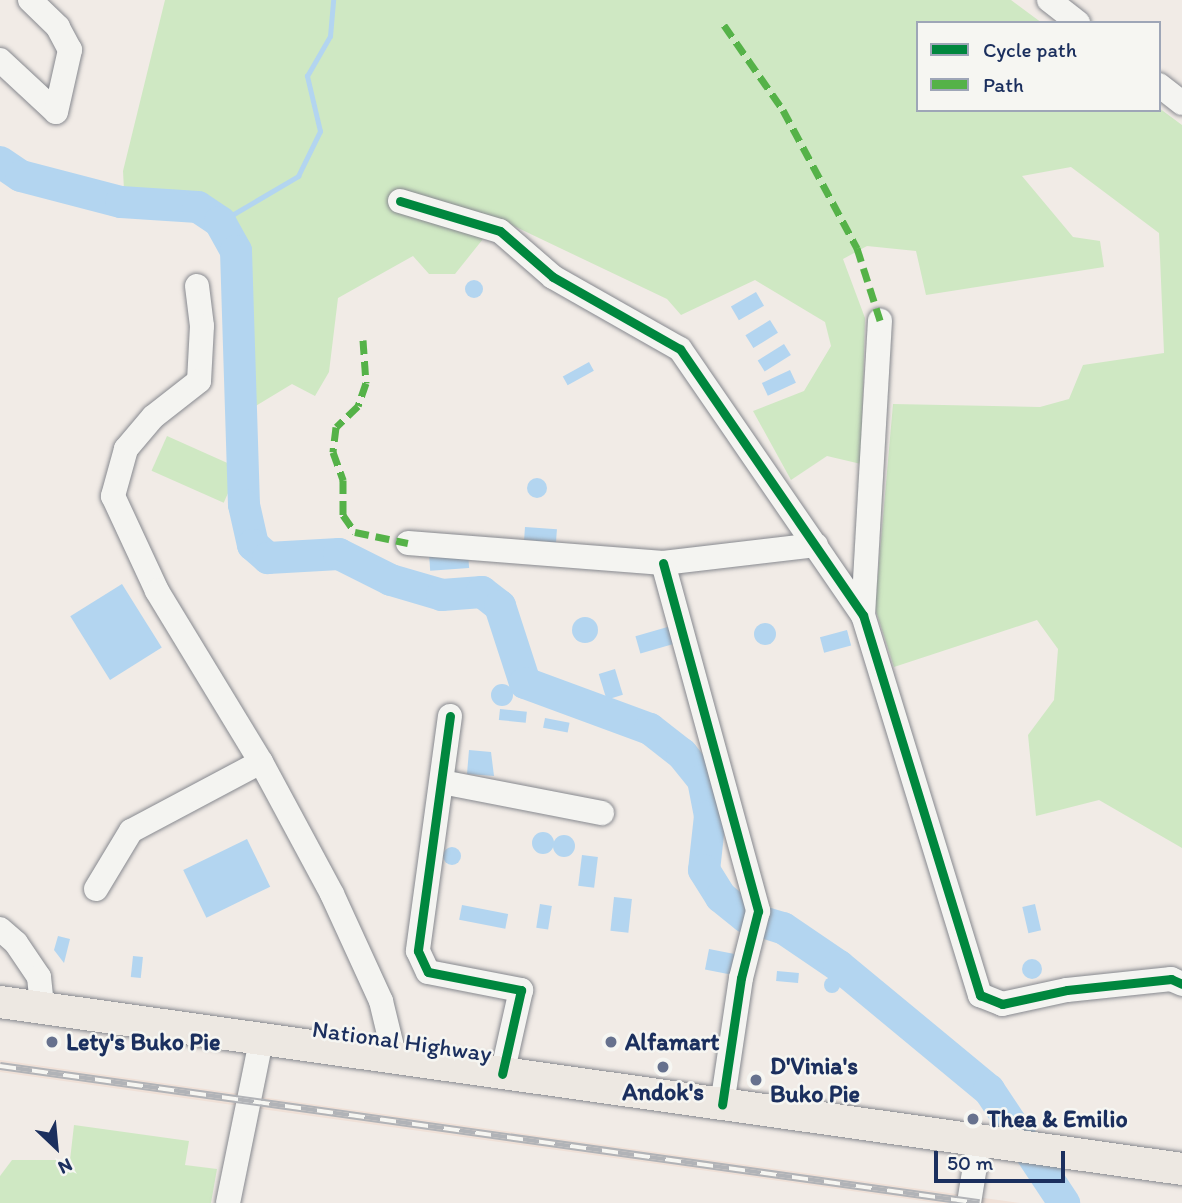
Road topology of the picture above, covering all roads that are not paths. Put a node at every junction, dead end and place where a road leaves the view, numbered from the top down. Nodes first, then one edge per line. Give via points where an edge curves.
1 (30, 0) edge
2 (1049, 0) edge
3 (1075, 21) edge
4 (0, 60) edge
5 (1161, 87) edge
6 (1182, 103) edge
7 (400, 201) dead end
8 (197, 286) dead end
9 (880, 320) dead end
10 (408, 543) dead end
11 (816, 545) junction
12 (663, 563) junction
13 (863, 615) junction
14 (450, 716) dead end
15 (261, 762) junction
16 (442, 782) junction
17 (602, 813) dead end
18 (96, 889) dead end
19 (0, 929) edge
20 (1182, 984) edge
21 (0, 1002) edge
22 (42, 1009) junction
23 (261, 1041) junction
24 (395, 1059) junction
25 (502, 1074) junction
26 (722, 1105) junction
27 (993, 1143) junction
28 (1181, 1162) edge
29 (228, 1203) edge
30 (969, 1203) edge

1 - 4 street via 58,27 70,50 56,112
2 - 3 street
5 - 6 street
7 - 11 street via 500,231 552,277 680,349
8 - 15 street via 202,326 199,381 153,417 126,449 113,496 157,591
9 - 13 street
10 - 12 street
11 - 12 street
11 - 13 street
12 - 26 street via 756,918 741,978
13 - 20 street via 980,995 1002,1004 1067,990 1171,979
14 - 16 street
15 - 18 street via 131,831
15 - 24 street via 332,894 381,1001
16 - 17 street
16 - 25 street via 418,951 428,972 521,990
19 - 22 street via 16,943 39,978
21 - 22 main road, National Highway
22 - 23 main road, National Highway
23 - 24 main road, National Highway
23 - 29 street
24 - 25 main road, National Highway
25 - 26 main road, National Highway
26 - 27 main road, National Highway
27 - 28 main road, National Highway
27 - 30 street

